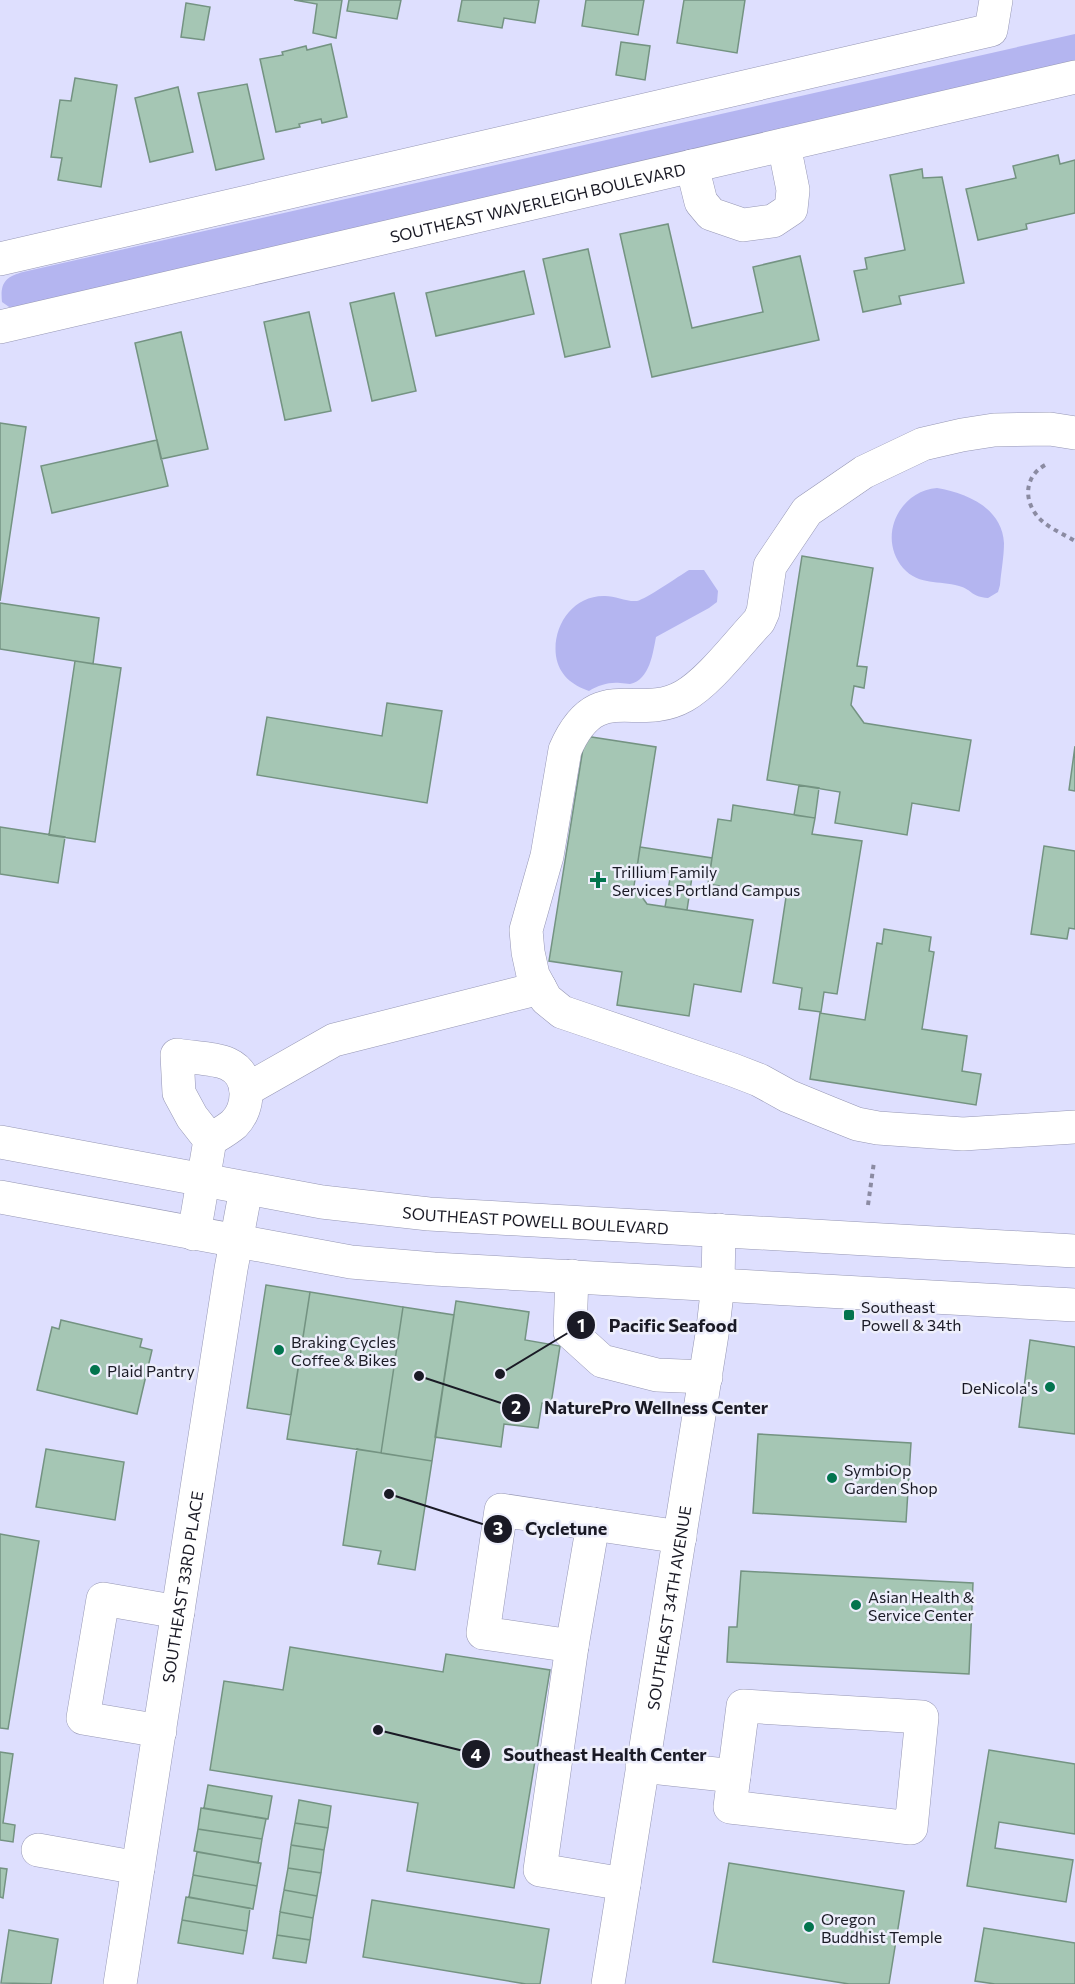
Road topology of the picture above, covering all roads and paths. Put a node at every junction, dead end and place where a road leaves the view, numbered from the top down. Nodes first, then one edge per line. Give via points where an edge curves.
1 (996, 0) edge
2 (1075, 77) edge
3 (784, 145) junction
4 (692, 166) junction
5 (0, 259) edge
6 (0, 327) edge
7 (1075, 433) edge
8 (1051, 463) dead end
9 (1075, 541) edge
10 (540, 988) junction
11 (246, 1090) junction
12 (1075, 1127) edge
13 (878, 1128) junction
14 (210, 1140) junction
15 (0, 1142) edge
16 (204, 1180) junction
17 (246, 1189) junction
18 (0, 1197) edge
19 (719, 1230) junction
20 (194, 1234) junction
21 (864, 1239) junction
22 (236, 1242) junction
23 (1075, 1251) edge
24 (572, 1276) junction
25 (718, 1284) junction
26 (1075, 1305) edge
27 (706, 1377) junction
28 (593, 1524) junction
29 (680, 1537) junction
30 (178, 1612) junction
31 (572, 1646) junction
32 (159, 1731) junction
33 (642, 1766) junction
34 (734, 1776) junction
35 (38, 1850) dead end
36 (138, 1868) junction
37 (624, 1884) junction
38 (120, 1984) edge
39 (608, 1984) edge

1 - 5 street via 991,30
2 - 3 street, SOUTHEAST WAVERLEIGH BOULEVARD
3 - 4 street, SOUTHEAST WAVERLEIGH BOULEVARD
3 - 4 street via 793,190 791,209 773,221 743,225 711,213 701,202
4 - 6 street, SOUTHEAST WAVERLEIGH BOULEVARD
7 - 10 street via 1050,429 962,435 923,444 864,472 807,511 770,566 759,621 705,679 672,702 614,704 599,709 579,726 565,750 547,856 526,930 530,963
8 - 9 path via 1041,467 1029,483 1029,504 1042,521
10 - 11 street via 334,1040
10 - 13 street via 546,999 562,1012 732,1070 826,1112
11 - 14 street via 245,1105 234,1123
11 - 14 street via 241,1073 228,1063 177,1055 179,1093
12 - 13 street via 963,1134
13 - 21 path
14 - 16 street
15 - 16 street, SOUTHEAST POWELL BOULEVARD
16 - 17 street, SOUTHEAST POWELL BOULEVARD
16 - 20 street
17 - 19 street, SOUTHEAST POWELL BOULEVARD via 429,1214
17 - 22 street, SOUTHEAST 33RD PLACE
18 - 20 street
19 - 21 street, SOUTHEAST POWELL BOULEVARD
19 - 25 street, SOUTHEAST 34TH AVENUE
20 - 22 street
21 - 23 street, SOUTHEAST POWELL BOULEVARD
22 - 24 street via 351,1262
22 - 30 street, SOUTHEAST 33RD PLACE
24 - 25 street
24 - 27 street via 570,1332 602,1361 657,1375
25 - 26 street
25 - 27 street, SOUTHEAST 34TH AVENUE
27 - 29 street, SOUTHEAST 34TH AVENUE
28 - 29 street
28 - 31 street
28 - 31 street via 501,1510 483,1633
29 - 33 street, SOUTHEAST 34TH AVENUE
30 - 32 street, SOUTHEAST 33RD PLACE
30 - 32 street via 104,1599 83,1718
31 - 37 street via 540,1870
32 - 36 street, SOUTHEAST 33RD PLACE
33 - 34 street
33 - 37 street, SOUTHEAST 34TH AVENUE
34 - 34 street via 730,1807 911,1828 922,1717 743,1706
35 - 36 street
36 - 38 street, SOUTHEAST 33RD PLACE
37 - 39 street, SOUTHEAST 34TH AVENUE

